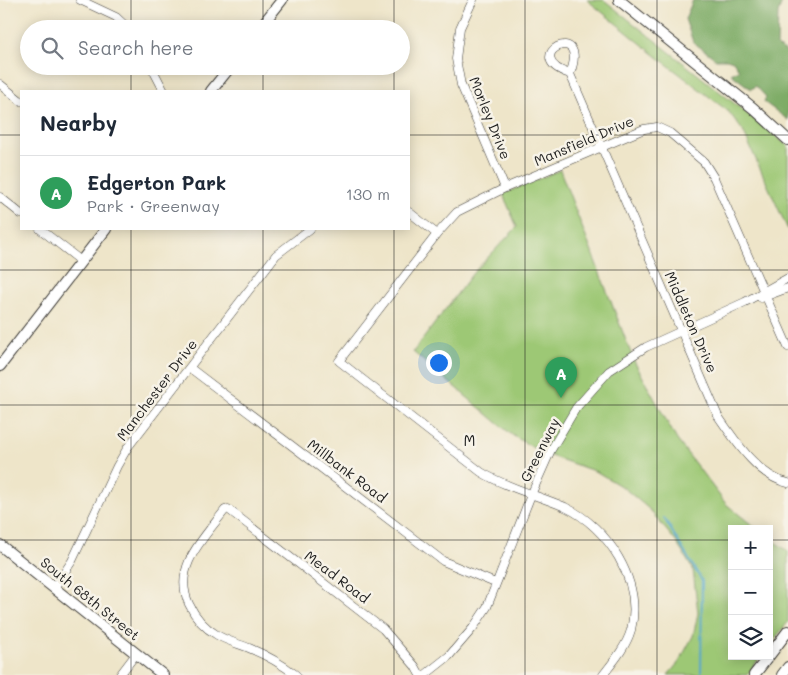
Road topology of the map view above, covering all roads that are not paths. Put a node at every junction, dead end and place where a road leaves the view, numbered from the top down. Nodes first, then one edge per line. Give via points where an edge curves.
1 (80, 0) edge
2 (282, 0) edge
3 (474, 0) edge
4 (619, 0) edge
5 (120, 20) edge
6 (267, 20) edge
7 (570, 74) dead end
8 (156, 75) edge
9 (223, 75) edge
10 (0, 84) edge
11 (164, 90) edge
12 (212, 90) edge
13 (20, 99) edge
14 (753, 108) junction
15 (788, 131) edge
16 (788, 140) edge
17 (600, 147) junction
18 (505, 188) junction
19 (0, 197) edge
20 (20, 213) edge
21 (410, 213) edge
22 (41, 230) edge
23 (105, 230) edge
24 (309, 230) edge
25 (437, 234) junction
26 (81, 261) junction
27 (788, 278) edge
28 (788, 288) edge
29 (764, 294) junction
30 (680, 330) junction
31 (788, 347) edge
32 (0, 366) edge
33 (190, 368) junction
34 (788, 483) edge
35 (531, 495) junction
36 (0, 545) edge
37 (495, 583) junction
38 (54, 588) junction
39 (788, 631) edge
40 (773, 651) edge
41 (136, 654) junction
42 (766, 660) edge
43 (788, 667) edge
44 (120, 675) edge
45 (163, 675) edge
46 (296, 675) edge
47 (420, 675) edge
48 (425, 675) edge
49 (603, 675) edge
50 (754, 675) edge
51 (782, 675) edge

1 - 5 street
2 - 6 street
3 - 18 street, Morley Drive via 460,28 456,59 461,85
4 - 14 street
7 - 17 street, Middleton Drive
8 - 11 street
9 - 12 street
10 - 13 street
14 - 15 street
14 - 16 street
17 - 18 street, Mansfield Drive
17 - 29 street, Mansfield Drive via 657,127 670,133 704,162
17 - 30 street, Middleton Drive
18 - 25 street, Mansfield Drive via 457,212
19 - 20 street
21 - 25 street
22 - 26 street
23 - 26 street
24 - 33 street, Manchester Drive via 276,255
25 - 35 street, Mansfield Drive via 339,361 481,472
26 - 32 street
27 - 29 street, Greenway
28 - 29 street, Greenway
29 - 30 street, Greenway
29 - 31 street, Mansfield Drive
30 - 34 street, Middleton Drive via 718,416 737,444 764,471
30 - 35 street, Greenway via 609,371 576,408 551,450
33 - 37 street, Millbank Road via 444,561
33 - 38 street, Manchester Drive via 128,447 72,561
35 - 37 street, Greenway
35 - 49 street via 580,516 598,530 622,563 632,596 631,630 625,645
36 - 38 street, South 68th Street
37 - 48 street, Greenway via 473,628 449,656
38 - 41 street, South 68th Street
39 - 40 street
41 - 44 street
41 - 45 street, South 68th Street
42 - 50 street
43 - 51 street
46 - 47 street, Mead Road via 269,657 216,635 202,624 186,597 183,580 192,552 225,510 228,509 383,629

